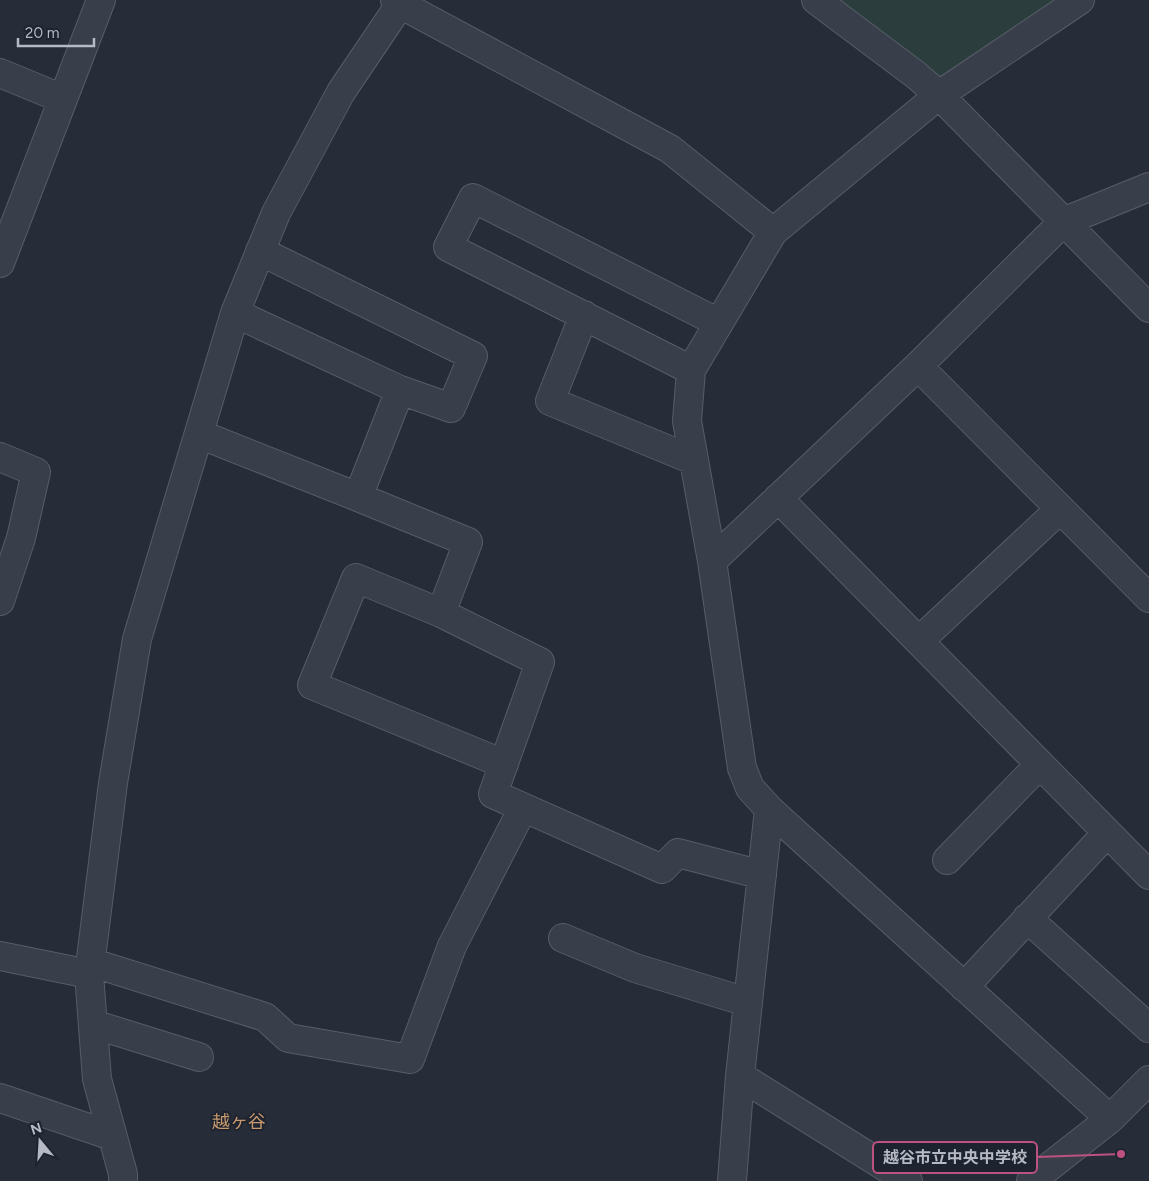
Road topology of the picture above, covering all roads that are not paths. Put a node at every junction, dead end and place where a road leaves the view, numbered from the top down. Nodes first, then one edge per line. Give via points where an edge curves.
1 (101, 0) edge
2 (816, 0) edge
3 (1080, 0) edge
4 (399, 1) edge
5 (0, 73) edge
6 (939, 95) junction
7 (63, 99) junction
8 (1149, 187) edge
9 (1063, 222) junction
10 (773, 232) junction
11 (260, 251) junction
12 (0, 263) edge
13 (1149, 308) edge
14 (235, 312) junction
15 (584, 315) junction
16 (719, 323) junction
17 (918, 366) junction
18 (691, 370) junction
19 (400, 390) junction
20 (199, 434) junction
21 (0, 457) edge
22 (693, 460) junction
23 (358, 497) junction
24 (778, 498) junction
25 (1060, 509) junction
26 (712, 561) junction
27 (1149, 598) edge
28 (0, 601) edge
29 (441, 613) junction
30 (920, 641) junction
31 (504, 764) junction
32 (1040, 764) junction
33 (523, 808) junction
34 (769, 809) junction
35 (1107, 832) junction
36 (947, 860) dead end
37 (762, 875) junction
38 (1149, 875) edge
39 (1028, 918) junction
40 (563, 938) dead end
41 (0, 956) edge
42 (90, 968) junction
43 (964, 987) junction
44 (747, 1002) junction
45 (94, 1024) junction
46 (1149, 1028) edge
47 (199, 1057) dead end
48 (740, 1076) junction
49 (1149, 1080) edge
50 (0, 1098) edge
51 (1110, 1119) junction
52 (112, 1136) junction
53 (123, 1181) edge
54 (732, 1181) edge
55 (908, 1181) edge
56 (1031, 1181) edge

1 - 7 street
2 - 6 street
3 - 6 street
4 - 10 street via 670,149
4 - 11 street via 341,92 276,213
5 - 7 street
6 - 9 street
6 - 10 street
7 - 12 street
8 - 9 street
9 - 13 street
9 - 17 street
10 - 16 street
11 - 14 street
11 - 19 street via 473,356 451,408
14 - 19 street
14 - 20 street
15 - 16 street via 448,247 473,198
15 - 18 street
15 - 22 street via 550,401
16 - 18 street
17 - 24 street
17 - 25 street
18 - 22 street via 687,421
19 - 23 street
20 - 23 street
20 - 42 street via 137,639 113,782
21 - 28 street via 36,472 21,538
22 - 26 street
23 - 29 street via 468,542
24 - 26 street
24 - 30 street
25 - 27 street
25 - 30 street
26 - 34 street via 742,768 750,788
29 - 31 street via 540,662
29 - 31 street via 356,578 312,684
30 - 32 street
31 - 33 street via 493,794
32 - 35 street
32 - 36 street
33 - 37 street via 662,869 678,853
33 - 42 street via 452,946 410,1059 288,1038 266,1017
34 - 37 street
34 - 43 street
35 - 38 street
35 - 39 street
37 - 44 street
39 - 43 street
39 - 46 street
40 - 44 street via 635,968
41 - 42 street
42 - 45 street
43 - 51 street
44 - 48 street
45 - 47 street
45 - 52 street via 97,1079
48 - 54 street
48 - 55 street
49 - 51 street
50 - 52 street
51 - 56 street
52 - 53 street

